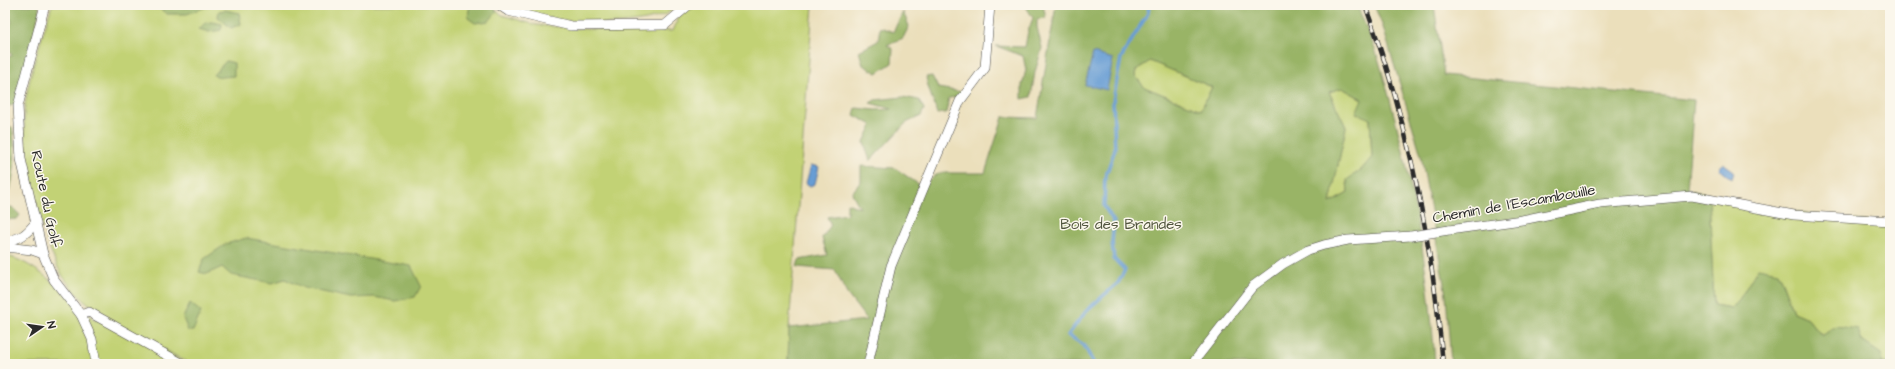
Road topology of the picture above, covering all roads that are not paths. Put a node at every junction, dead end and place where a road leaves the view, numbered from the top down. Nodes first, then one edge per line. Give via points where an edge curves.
1 (45, 5) edge
2 (499, 5) edge
3 (689, 5) edge
4 (990, 5) edge
5 (1890, 221) edge
6 (36, 222) junction
7 (5, 242) edge
8 (5, 247) edge
9 (43, 254) junction
10 (81, 315) junction
11 (96, 364) edge
12 (183, 364) edge
13 (868, 364) edge
14 (1192, 364) edge

1 - 6 street, Route du Golf via 18,106 21,159
2 - 3 street via 508,11 571,26 664,25
4 - 13 street via 984,68 960,101 891,266
5 - 14 street, Chemin de l'Escambouille, bridge via 1794,216 1692,196 1600,204 1522,220 1411,236 1348,240 1308,250 1253,286
6 - 7 street via 27,234
6 - 9 street, Route du Golf
8 - 9 street
9 - 10 street, Route du Golf via 54,280
10 - 11 street, Route du Golf via 92,339
10 - 12 street via 89,312

